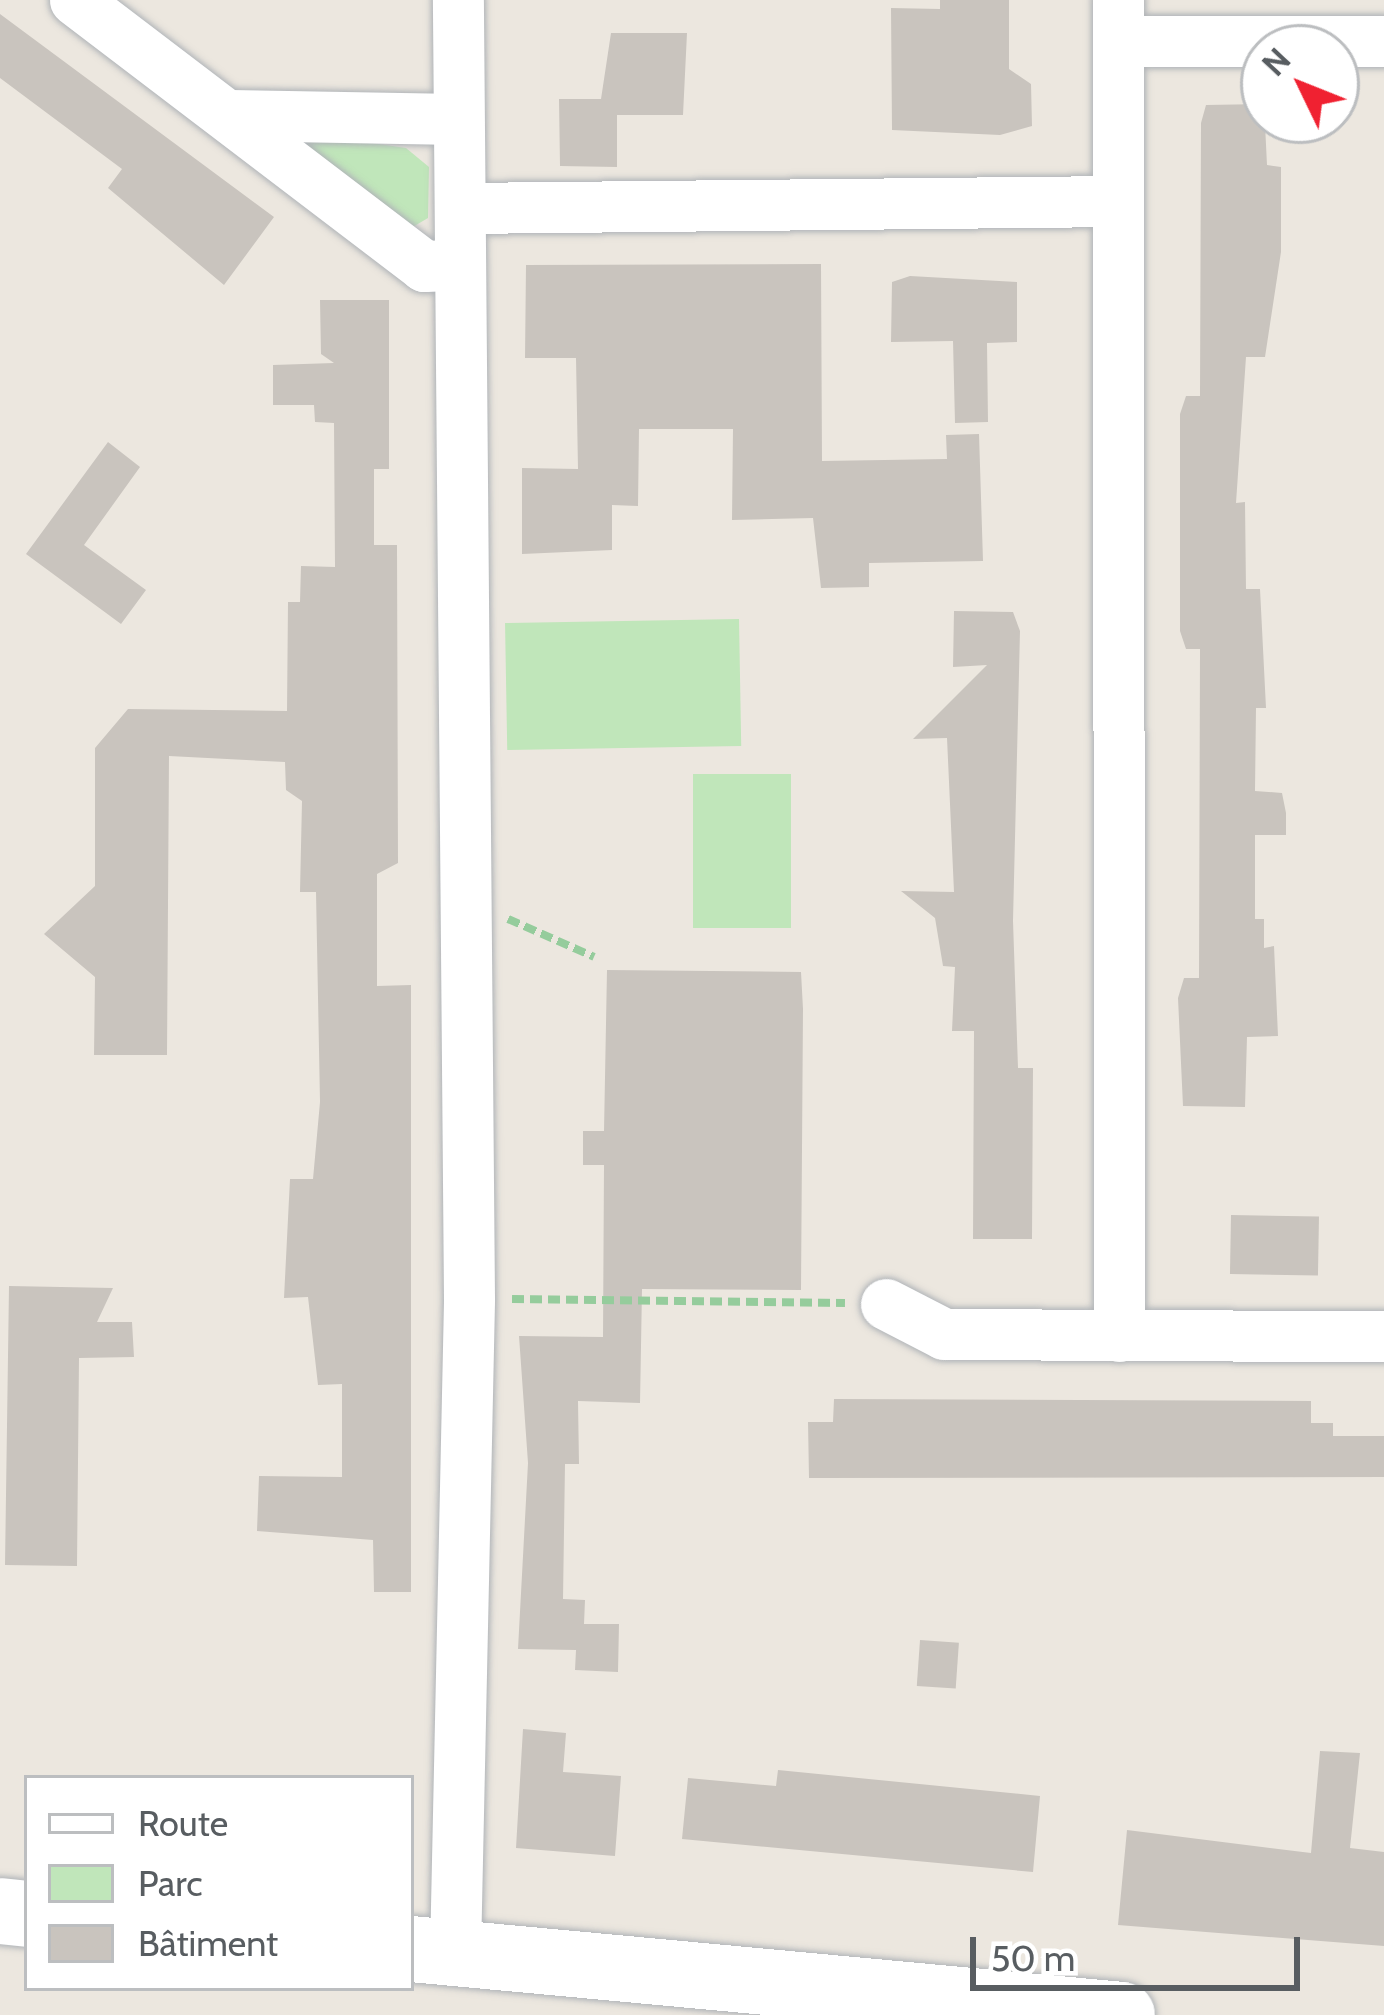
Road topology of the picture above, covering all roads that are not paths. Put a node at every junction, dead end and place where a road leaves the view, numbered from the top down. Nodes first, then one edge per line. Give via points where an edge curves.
1 (75, 0) edge
2 (458, 0) edge
3 (1118, 21) edge
4 (1384, 41) edge
5 (230, 115) junction
6 (458, 119) junction
7 (1116, 201) junction
8 (461, 208) junction
9 (460, 265) junction
10 (886, 1304) road end
11 (1119, 1336) junction
12 (1384, 1336) edge
13 (433, 1951) edge
14 (1122, 2015) edge

1 - 5 street
2 - 6 street
3 - 4 street
3 - 7 street
5 - 6 street
5 - 9 street via 424,266
6 - 8 street
7 - 8 street
7 - 11 street
8 - 9 street
9 - 13 street via 469,1299
10 - 11 street via 944,1334
11 - 12 street
13 - 14 street

